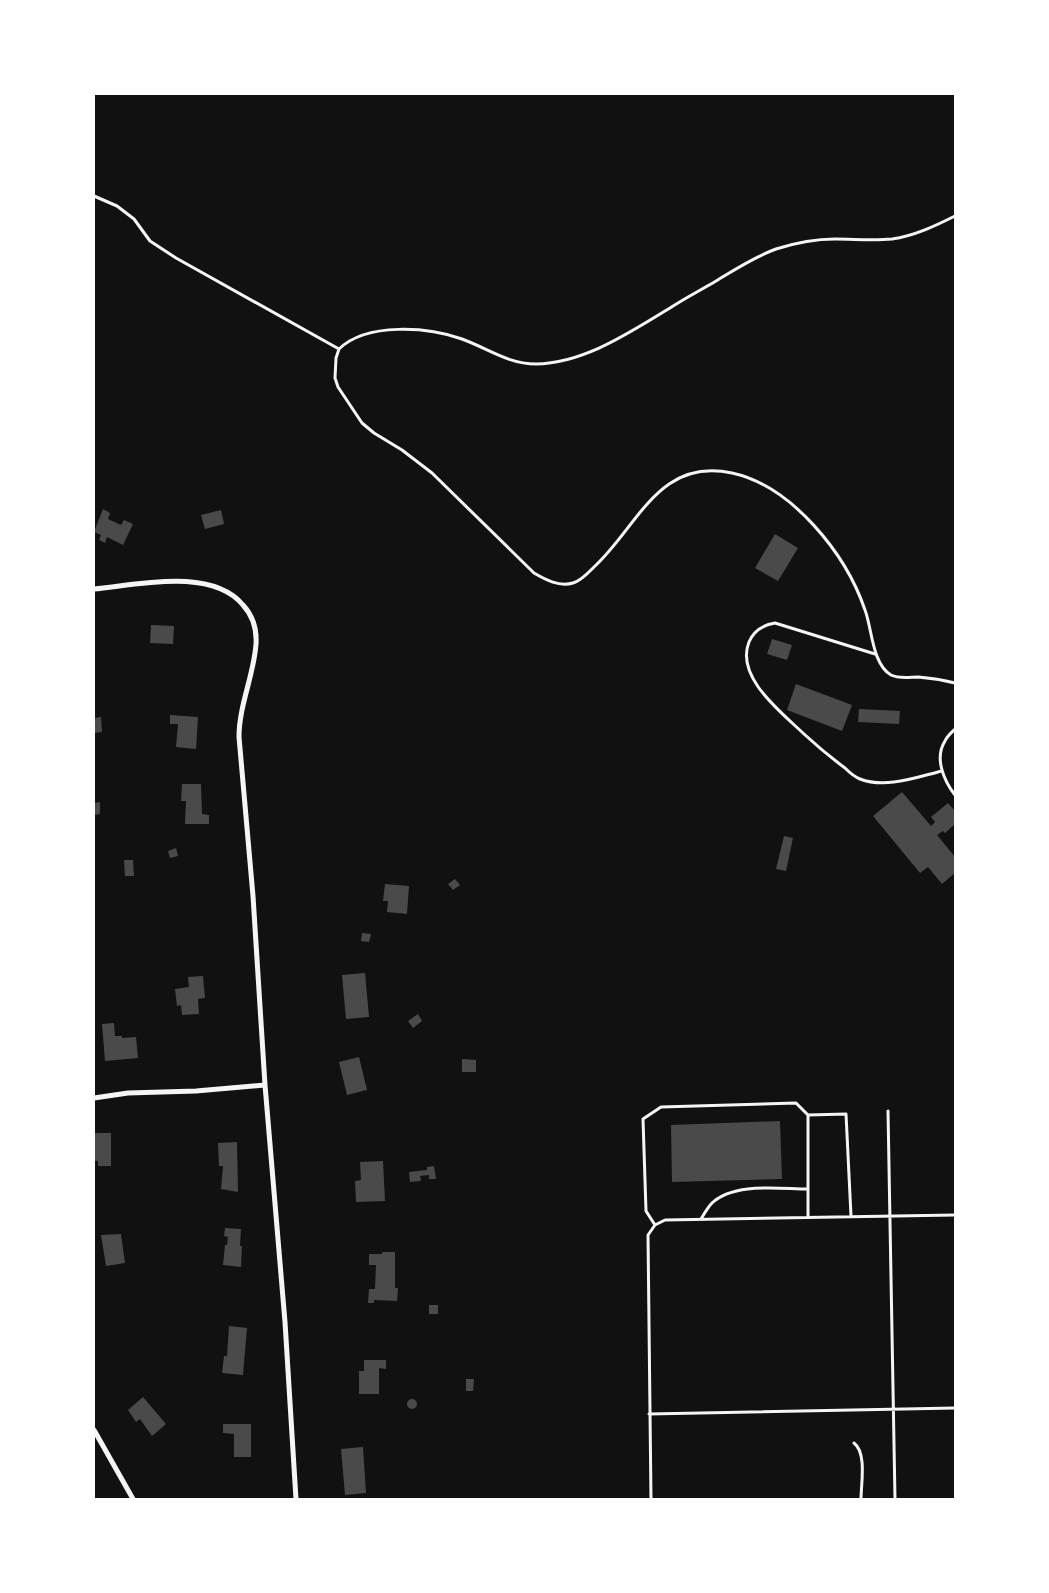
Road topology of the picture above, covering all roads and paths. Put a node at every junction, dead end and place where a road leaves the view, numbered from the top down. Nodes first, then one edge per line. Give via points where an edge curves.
1 (94, 196) edge
2 (955, 216) edge
3 (339, 349) junction
4 (94, 589) edge
5 (876, 654) junction
6 (955, 683) edge
7 (955, 729) edge
8 (942, 771) junction
9 (955, 796) edge
10 (265, 1085) junction
11 (94, 1098) edge
12 (888, 1111) dead end
13 (808, 1116) junction
14 (808, 1189) junction
15 (890, 1215) junction
16 (955, 1215) edge
17 (851, 1216) junction
18 (808, 1217) junction
19 (700, 1219) junction
20 (655, 1224) junction
21 (955, 1408) edge
22 (893, 1409) junction
23 (649, 1414) junction
24 (94, 1430) edge
25 (854, 1443) dead end
26 (133, 1499) edge
27 (296, 1499) edge
28 (651, 1499) edge
29 (861, 1499) edge
30 (896, 1499) edge

1 - 3 lane via 117,206 134,219 150,241 176,258
2 - 3 lane via 923,231 891,239 810,240 774,250 736,268 618,339 565,360 538,364 507,360 454,336 412,331 371,333 353,339
3 - 5 lane via 335,378 362,423 432,473 544,580 565,584 581,579 613,549 646,504 670,484 695,473 734,474 777,493 826,539 860,595
4 - 10 street via 160,582 209,584 227,591 252,616 256,636 253,664 239,737
5 - 6 lane via 885,670 892,675
5 - 8 lane via 775,623 763,625 751,636 746,648 750,673 761,691 822,752 859,779 878,783
7 - 8 lane via 944,741 939,754
8 - 9 lane
10 - 11 street
10 - 27 street
12 - 15 lane
13 - 14 lane
13 - 17 lane via 846,1114
13 - 20 lane via 796,1103 727,1104 661,1108 643,1119 646,1211
14 - 18 lane
14 - 19 lane via 732,1191 711,1204
15 - 16 lane
15 - 17 lane
15 - 22 lane
17 - 18 lane
18 - 19 lane
19 - 20 lane via 665,1220
20 - 23 lane via 648,1235
21 - 22 lane
22 - 23 lane
22 - 30 lane
23 - 28 lane
24 - 26 street
25 - 29 lane via 862,1456

